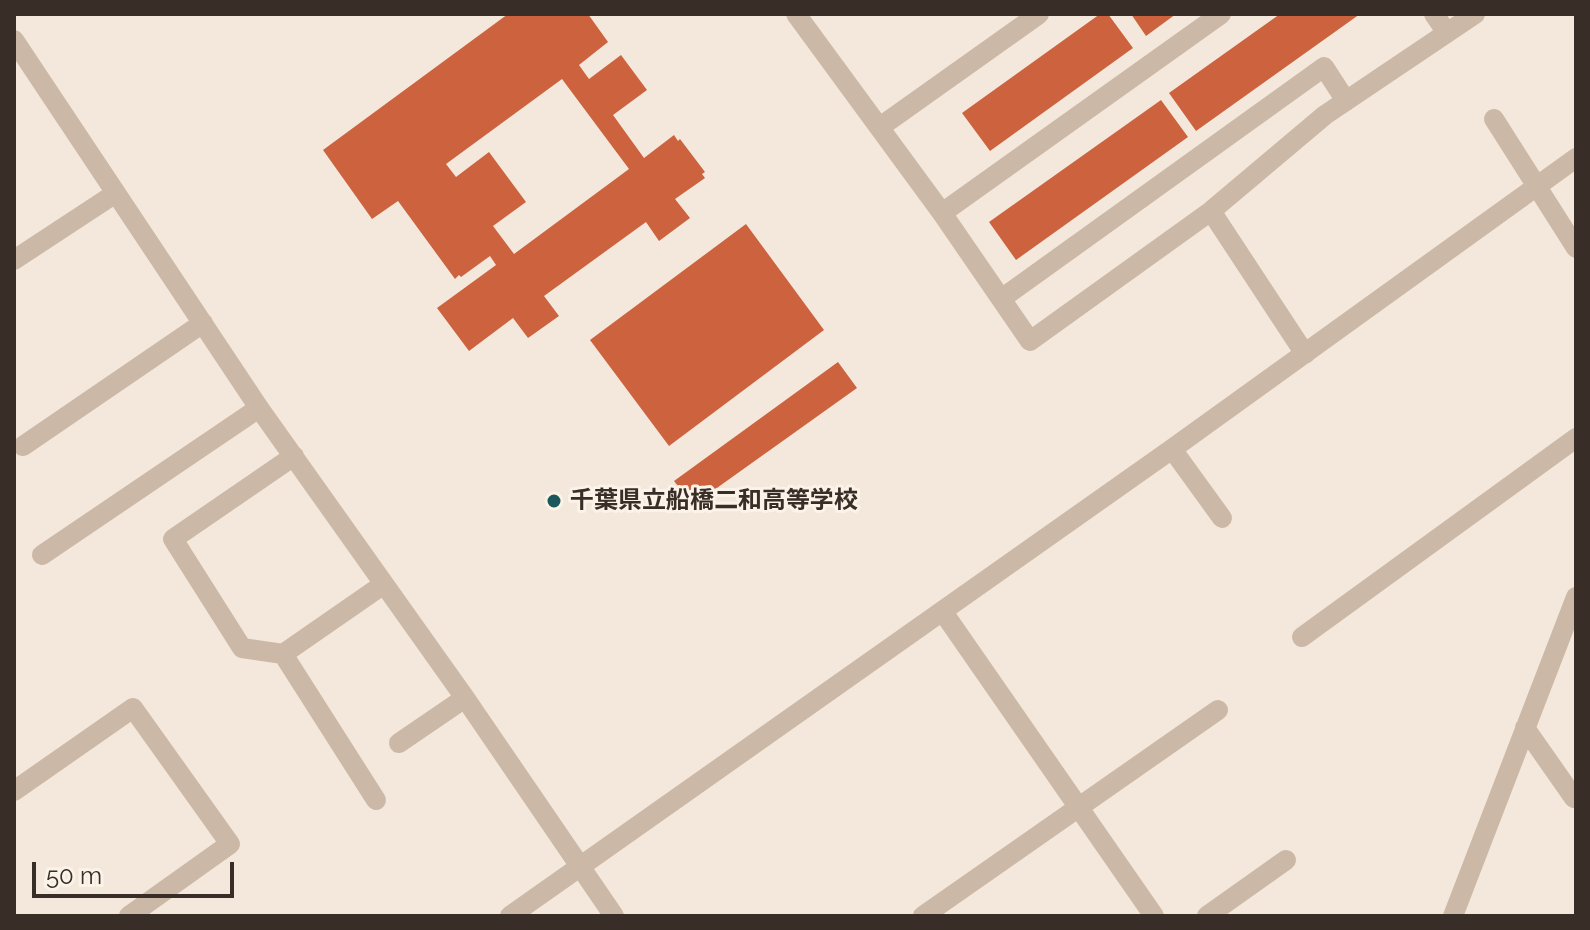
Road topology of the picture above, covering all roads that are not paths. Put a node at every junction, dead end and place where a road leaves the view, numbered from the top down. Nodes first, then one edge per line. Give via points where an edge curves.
1 (796, 14) edge
2 (1039, 14) edge
3 (1221, 14) edge
4 (1434, 14) edge
5 (1475, 14) edge
6 (1447, 33) junction
7 (14, 40) edge
8 (1346, 101) junction
9 (1494, 119) dead end
10 (880, 127) junction
11 (1576, 158) edge
12 (1537, 186) junction
13 (116, 193) junction
14 (1211, 211) junction
15 (942, 213) junction
16 (1576, 248) edge
17 (14, 260) edge
18 (1001, 299) junction
19 (203, 323) junction
20 (1305, 354) junction
21 (259, 408) junction
22 (1576, 438) edge
23 (23, 446) dead end
24 (1172, 449) junction
25 (294, 456) junction
26 (1222, 518) dead end
27 (42, 555) dead end
28 (384, 584) junction
29 (1574, 607) edge
30 (943, 612) junction
31 (1302, 637) dead end
32 (283, 654) junction
33 (465, 698) junction
34 (1218, 710) dead end
35 (1525, 728) junction
36 (399, 743) dead end
37 (14, 791) edge
38 (1576, 797) edge
39 (376, 800) dead end
40 (1079, 808) junction
41 (1286, 860) dead end
42 (580, 866) junction
43 (129, 916) edge
44 (510, 916) edge
45 (614, 916) edge
46 (923, 916) edge
47 (1154, 916) edge
48 (1207, 916) edge
49 (1453, 916) edge

1 - 10 street
2 - 10 street
3 - 15 street
4 - 6 street
5 - 6 street
6 - 8 street
7 - 13 street
8 - 14 street
8 - 18 street via 1324,67
9 - 12 street
10 - 15 street
11 - 12 street
12 - 16 street
12 - 20 street
13 - 17 street
13 - 19 street
14 - 18 street via 1030,341
14 - 20 street
15 - 18 street
19 - 21 street
19 - 23 street
20 - 24 street
21 - 25 street
21 - 27 street
22 - 31 street
24 - 26 street
24 - 30 street
25 - 28 street
25 - 32 street via 173,539 242,648
28 - 32 street
28 - 33 street
29 - 35 street
30 - 40 street
30 - 42 street
32 - 39 street
33 - 36 street
33 - 42 street
34 - 40 street
35 - 38 street
35 - 49 street
37 - 43 street via 133,708 230,844
40 - 46 street
40 - 47 street
41 - 48 street
42 - 44 street
42 - 45 street

